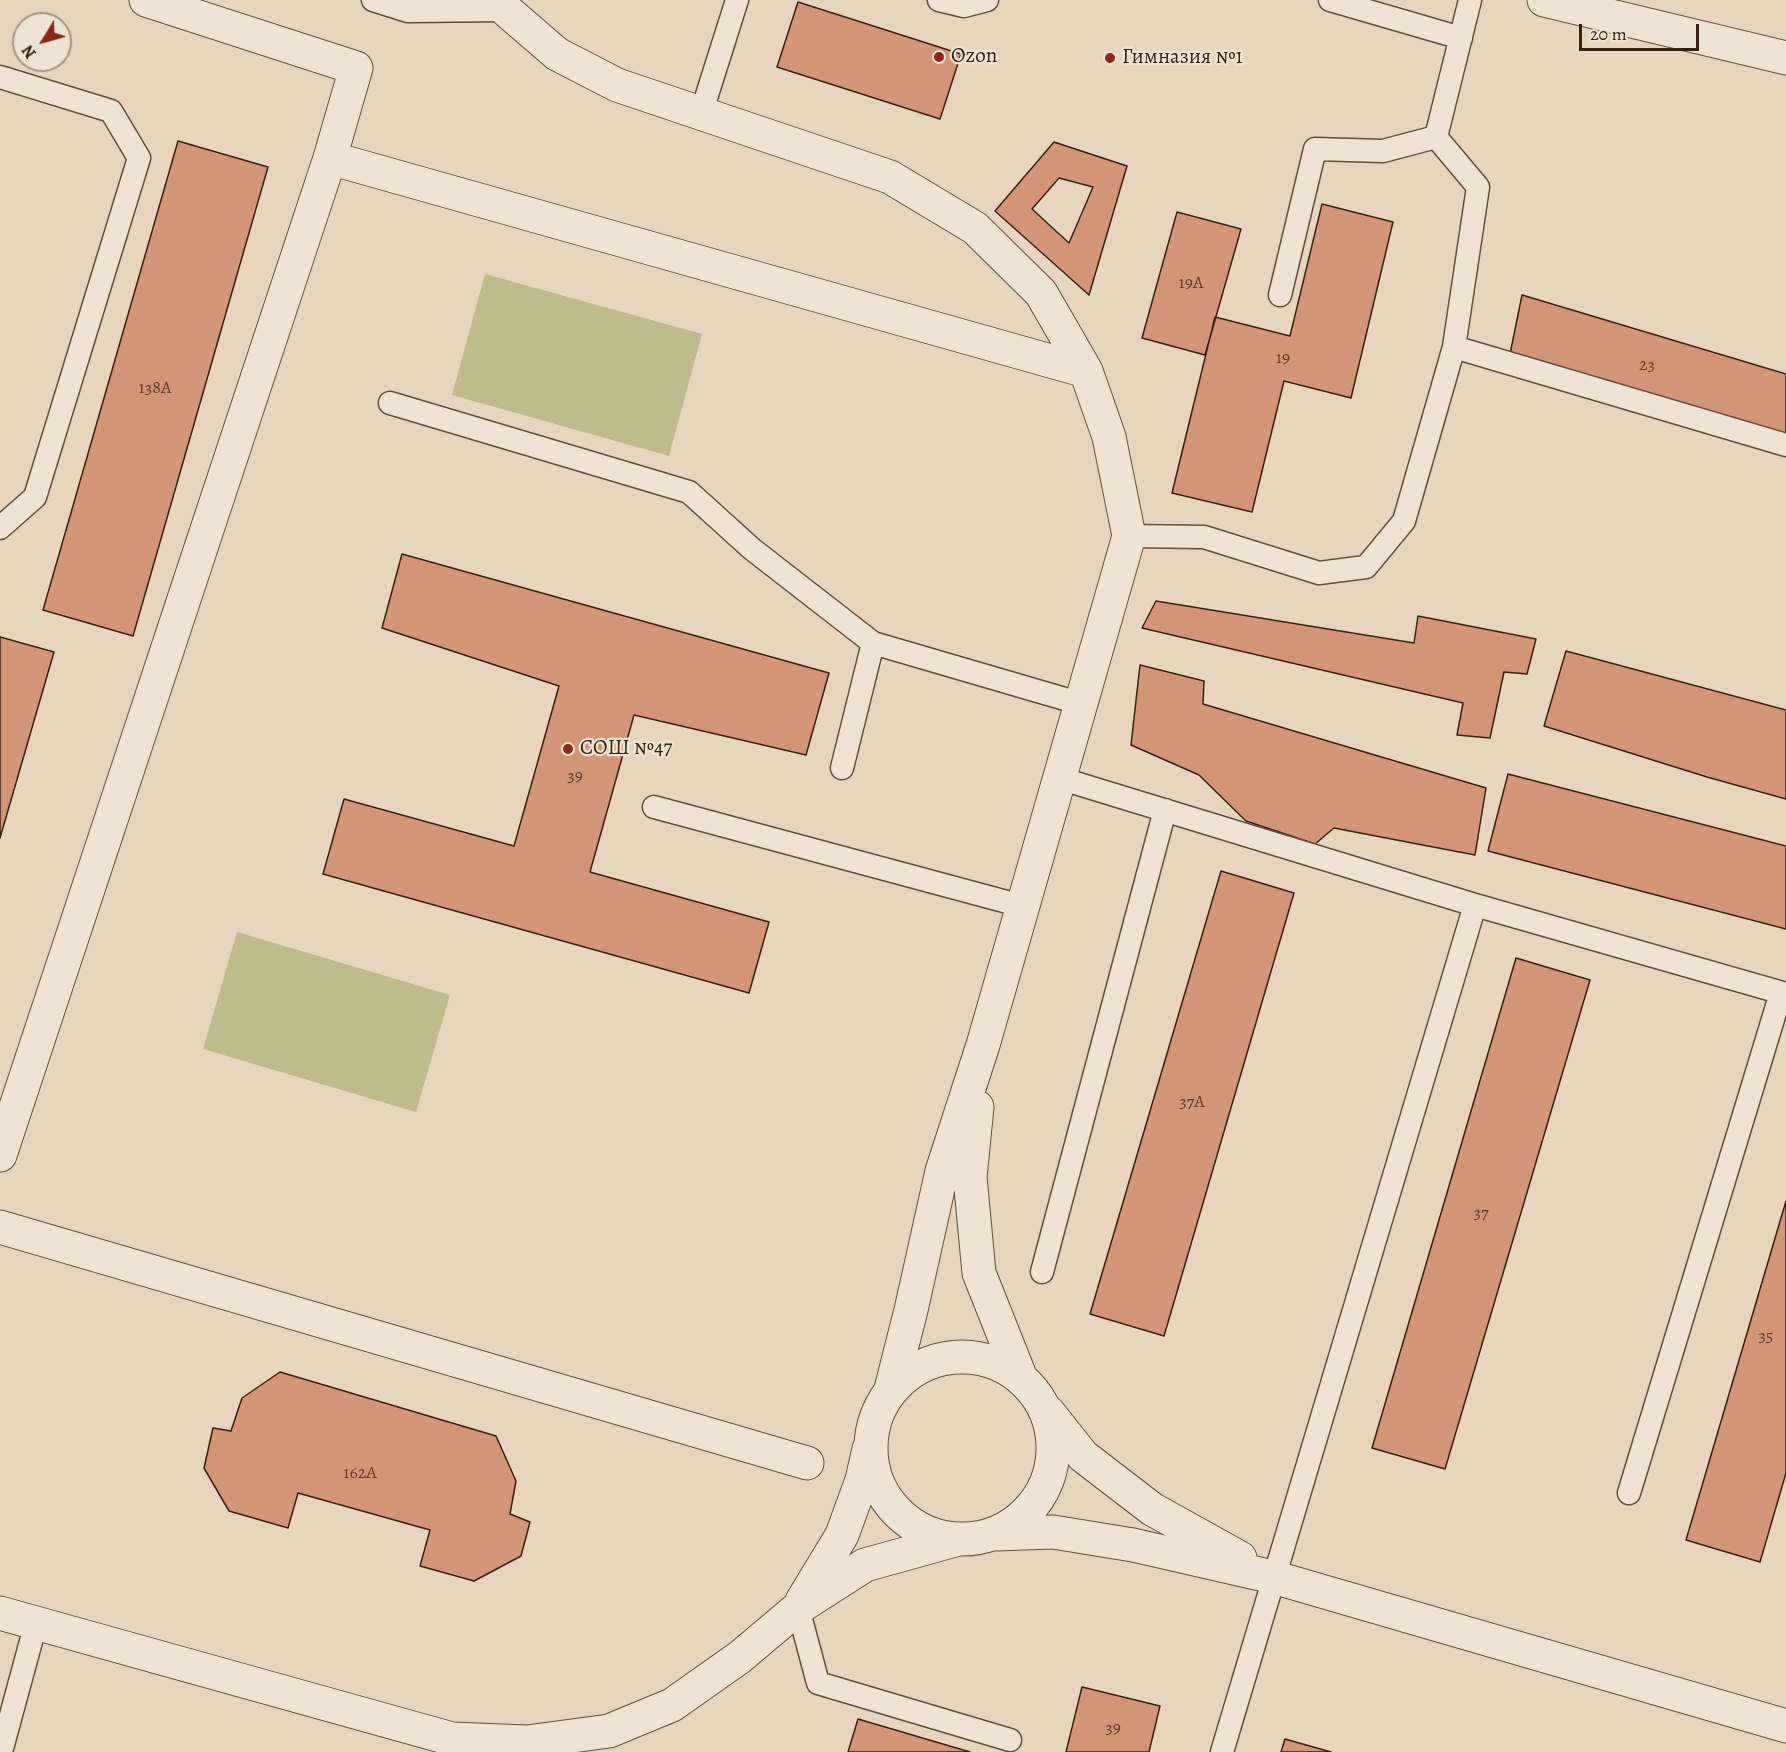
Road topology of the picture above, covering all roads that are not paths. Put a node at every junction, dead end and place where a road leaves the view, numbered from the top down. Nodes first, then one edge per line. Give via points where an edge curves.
1 (146, 0) edge
2 (373, 0) edge
3 (736, 0) edge
4 (939, 0) edge
5 (987, 0) edge
6 (1330, 0) edge
7 (1470, 0) edge
8 (1544, 0) edge
9 (504, 5) edge
10 (1461, 38) junction
11 (1786, 58) edge
12 (0, 77) edge
13 (701, 114) junction
14 (1436, 137) junction
15 (330, 158) junction
16 (1280, 295) dead end
17 (1454, 347) junction
18 (1086, 371) junction
19 (390, 404) dead end
20 (1786, 445) edge
21 (0, 528) edge
22 (1129, 536) junction
23 (873, 643) junction
24 (1082, 704) junction
25 (842, 768) dead end
26 (1059, 778) junction
27 (654, 807) dead end
28 (1165, 810) junction
29 (1475, 905) junction
30 (1022, 906) junction
31 (1783, 994) edge
32 (983, 1046) junction
33 (0, 1155) edge
34 (0, 1227) edge
35 (1042, 1272) dead end
36 (1020, 1376) junction
37 (891, 1389) junction
38 (1046, 1410) junction
39 (870, 1441) junction
40 (807, 1463) dead end
41 (1629, 1492) dead end
42 (996, 1534) junction
43 (955, 1540) junction
44 (1273, 1577) junction
45 (798, 1608) junction
46 (0, 1613) edge
47 (36, 1623) junction
48 (1786, 1726) edge
49 (1010, 1740) dead end
50 (2, 1752) edge
51 (1222, 1752) edge

1 - 15 street via 356,68
2 - 9 lane via 408,11
3 - 13 lane
4 - 5 lane via 964,6
6 - 10 lane
7 - 10 lane
8 - 11 street
9 - 13 street via 557,54 617,85
10 - 14 lane
12 - 21 lane via 111,111 139,158 35,497
13 - 18 street via 890,177 975,228 1041,293
14 - 16 lane via 1383,152 1315,149
14 - 17 lane via 1478,187
15 - 18 street
15 - 33 street
17 - 20 lane
17 - 22 lane via 1404,521 1366,567 1319,573 1204,537
18 - 22 street via 1109,437
19 - 23 lane via 689,492 752,549
22 - 24 street
23 - 24 lane
23 - 25 lane
24 - 26 street
26 - 28 lane
26 - 30 street
27 - 30 lane
28 - 29 lane
28 - 35 lane
29 - 31 lane
29 - 44 lane
30 - 32 street
31 - 41 lane
32 - 36 street via 970,1177 979,1273
32 - 37 street via 942,1171
34 - 40 street
36 - 37 street via 995,1362 967,1356 939,1359 913,1370
36 - 38 street
37 - 39 street via 878,1410
38 - 42 street via 1053,1439 1052,1468 1041,1496 1022,1518
38 - 44 street via 1083,1456 1152,1509
39 - 43 street via 880,1489 898,1515 925,1532
39 - 45 street via 862,1480 842,1535
42 - 43 street
42 - 44 street via 1053,1532 1133,1545
43 - 45 street via 866,1565
44 - 48 street
44 - 51 lane
45 - 47 street via 740,1657 672,1706 609,1731 527,1742 452,1739
45 - 49 lane via 818,1683
46 - 47 street
47 - 50 lane

